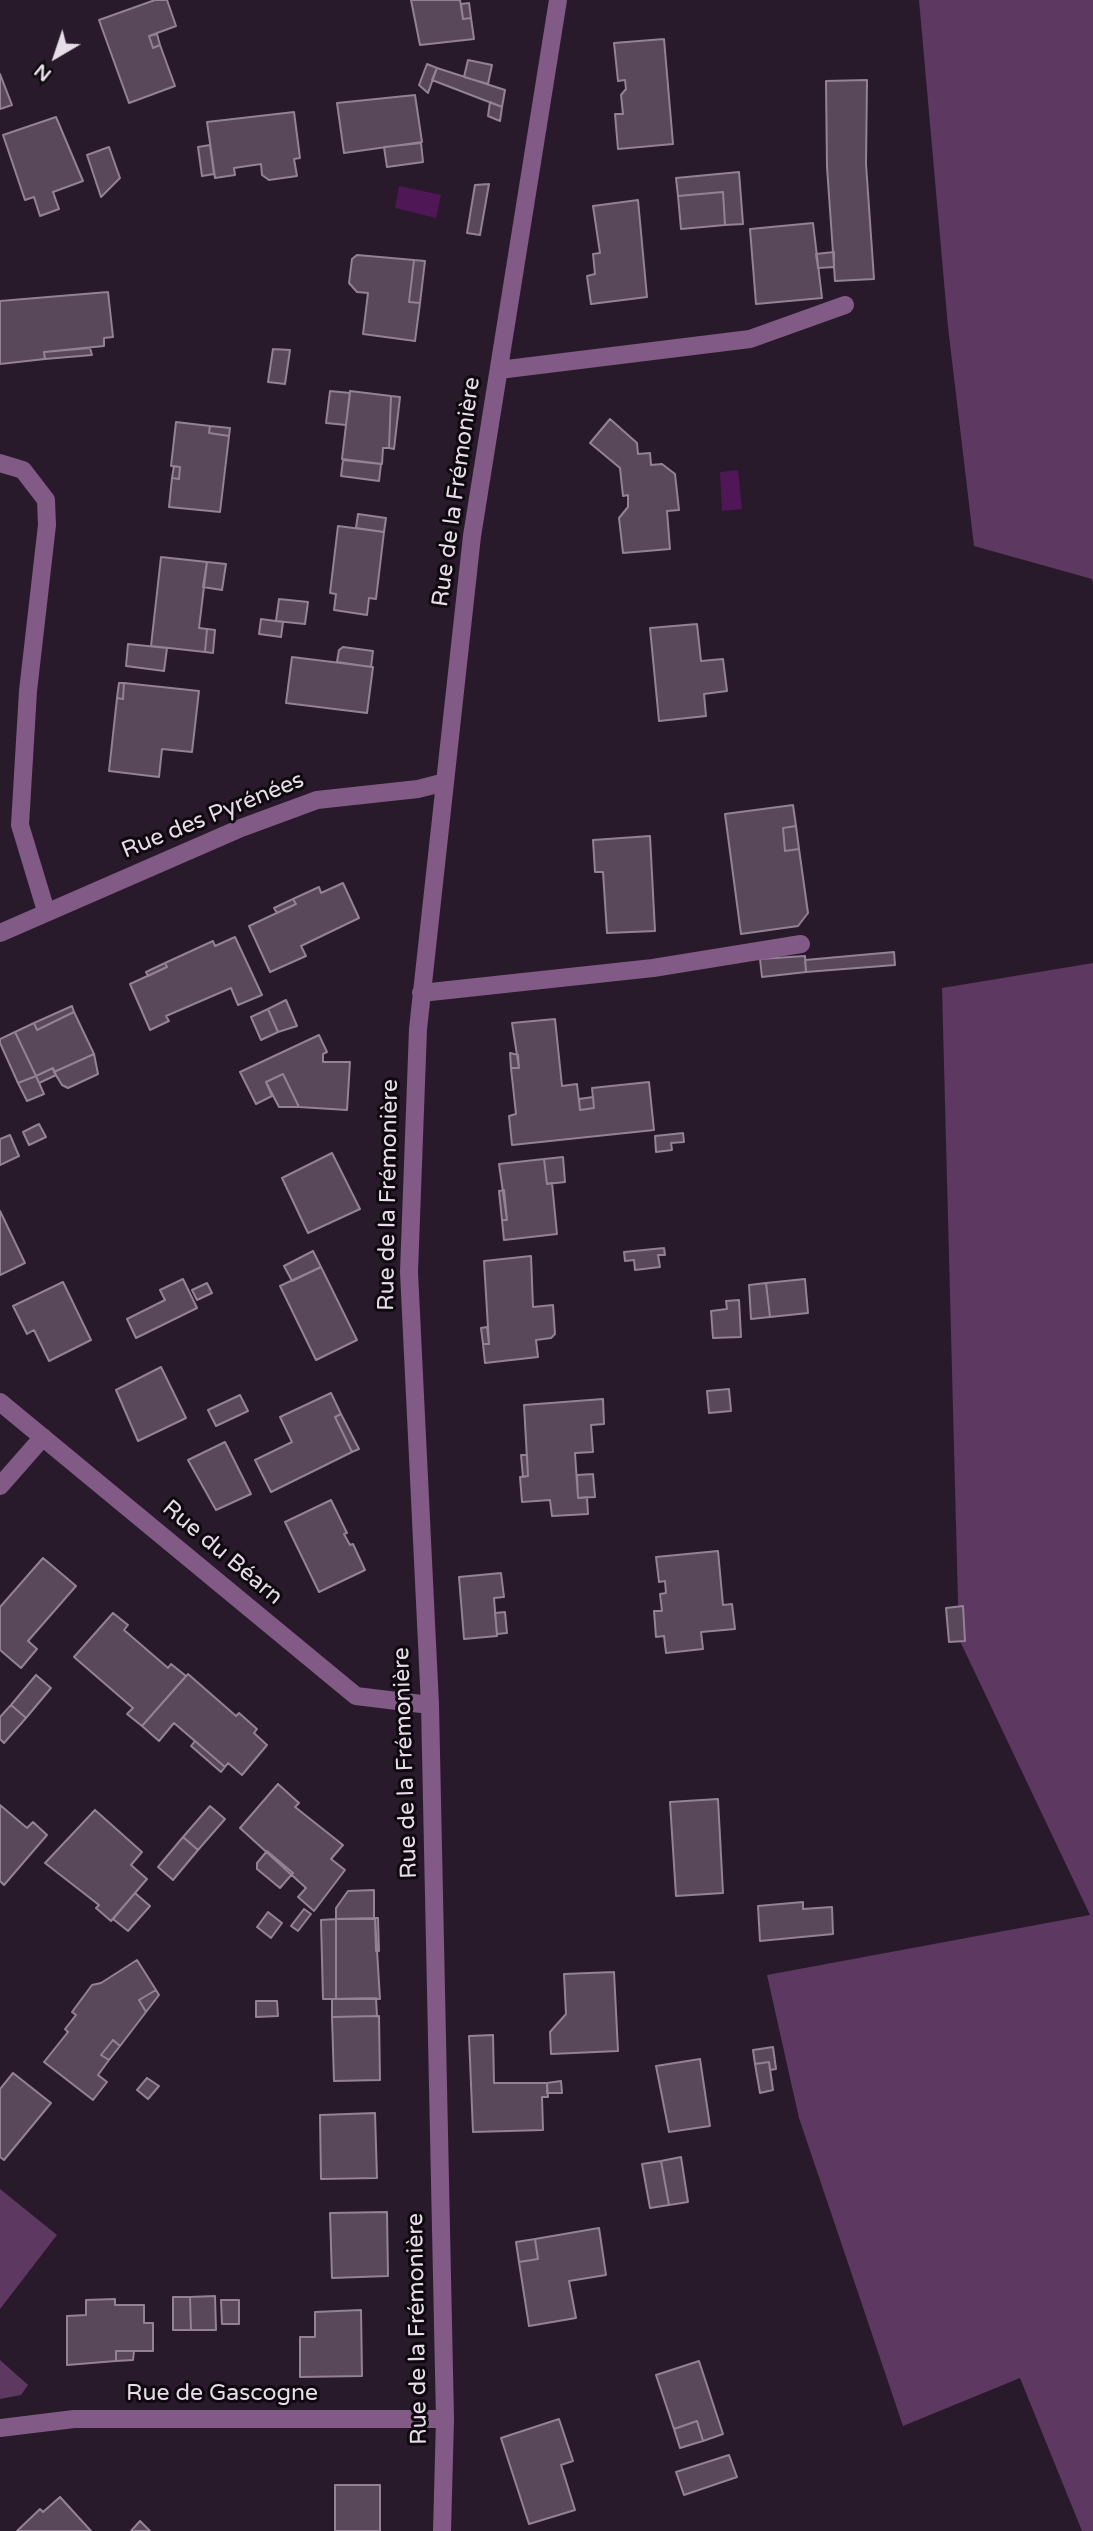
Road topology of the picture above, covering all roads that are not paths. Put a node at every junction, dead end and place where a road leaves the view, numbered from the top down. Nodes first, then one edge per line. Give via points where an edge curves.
1 (558, 0) edge
2 (845, 304) dead end
3 (499, 370) junction
4 (0, 463) edge
5 (445, 782) junction
6 (46, 911) junction
7 (0, 933) edge
8 (801, 944) dead end
9 (421, 993) junction
10 (0, 1402) edge
11 (43, 1437) junction
12 (0, 1486) edge
13 (430, 1705) junction
14 (445, 2419) junction
15 (0, 2428) edge
16 (442, 2531) edge

1 - 3 street, Rue de la Frémonière
2 - 3 street via 750,339
3 - 5 street, Rue de la Frémonière via 472,536
4 - 6 street via 23,470 46,500 20,825
5 - 6 street, Rue des Pyrénées via 317,800
5 - 9 street, Rue de la Frémonière
6 - 7 street, Rue des Pyrénées
8 - 9 street via 653,968
9 - 13 street, Rue de la Frémonière via 409,1272
10 - 11 street, Rue du Béarn
11 - 12 street
11 - 13 street, Rue du Béarn via 356,1696
13 - 14 street, Rue de la Frémonière
14 - 15 street, Rue de Gascogne via 74,2419
14 - 16 street, Rue de la Frémonière

